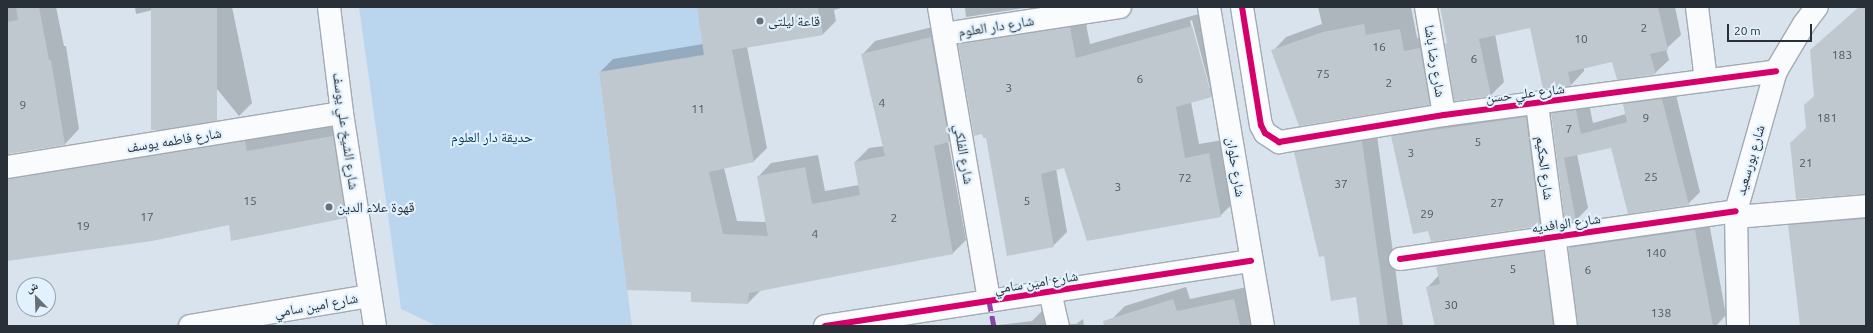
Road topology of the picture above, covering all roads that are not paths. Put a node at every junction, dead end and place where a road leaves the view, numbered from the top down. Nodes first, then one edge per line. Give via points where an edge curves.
1 (329, 7) edge
2 (939, 7) edge
3 (1120, 7) edge
4 (1209, 7) edge
5 (1242, 7) edge
6 (1426, 7) edge
7 (1696, 7) edge
8 (1817, 7) edge
9 (944, 34) junction
10 (1776, 71) junction
11 (1706, 80) junction
12 (1537, 104) junction
13 (342, 113) junction
14 (1444, 115) junction
15 (7, 167) edge
16 (1866, 206) edge
17 (1736, 214) junction
18 (1554, 237) junction
19 (1400, 259) dead end
20 (1251, 261) junction
21 (1050, 292) junction
22 (370, 296) junction
23 (989, 301) junction
24 (190, 326) edge
25 (375, 326) edge
26 (830, 326) edge
27 (1058, 326) edge
28 (1263, 326) edge
29 (1566, 326) edge
30 (1738, 326) edge

1 - 13 street, شارع الشيخ علي يوسف
2 - 9 street, شارع الفلكي
3 - 9 street, شارع دار العلوم
4 - 20 street, شارع حلوان
5 - 14 street, شارع علي حسن via 1261,125 1265,133 1278,142
6 - 14 street, شارع رضا باشا
7 - 11 street
8 - 10 street, شارع بورسعيد
9 - 23 street, شارع الفلكي
10 - 11 street, شارع علي حسن
10 - 17 street, شارع بورسعيد
11 - 12 street, شارع علي حسن
12 - 14 street, شارع علي حسن
12 - 18 street, شارع الحكيم
13 - 15 street, شارع فاطمه يوسف
13 - 22 street, شارع الشيخ علي يوسف
16 - 17 street, شارع الوافديه
17 - 18 street, شارع الوافديه
17 - 30 street, شارع بورسعيد
18 - 19 street, شارع الوافديه
18 - 29 street, شارع الحكيم
20 - 21 street, شارع امين سامي
20 - 28 street, شارع حلوان
21 - 23 street, شارع امين سامي
21 - 27 street
22 - 24 street, شارع امين سامي
22 - 25 street, شارع الشيخ علي يوسف
23 - 26 street, شارع امين سامي

